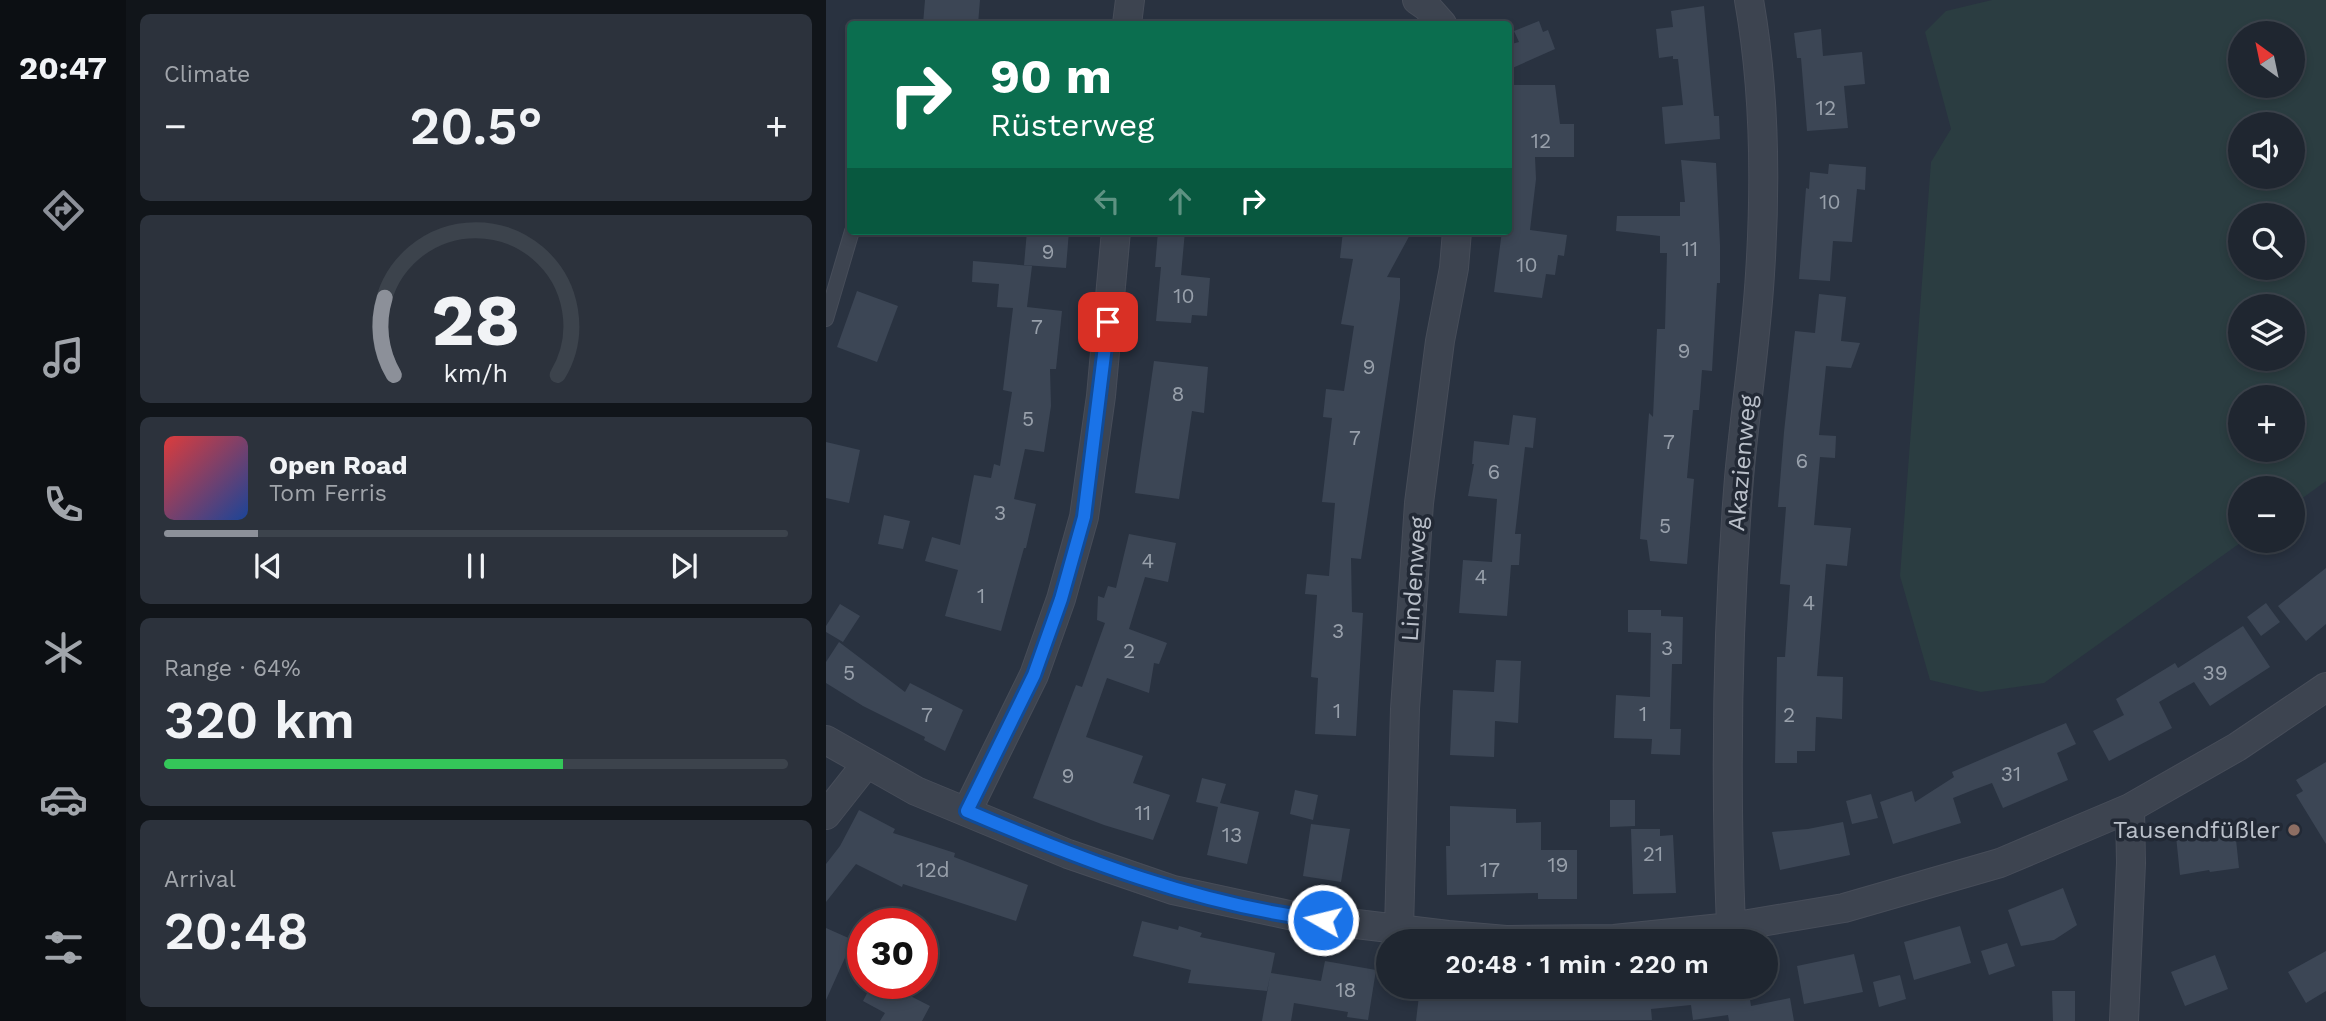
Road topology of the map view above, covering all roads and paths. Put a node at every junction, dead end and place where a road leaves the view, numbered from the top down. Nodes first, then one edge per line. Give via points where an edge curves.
1 (1130, 0) edge
2 (1748, 0) edge
3 (1127, 21) edge
4 (851, 235) edge
5 (1116, 235) edge
6 (1457, 235) edge
7 (830, 296) edge
8 (826, 319) edge
9 (2326, 687) edge
10 (826, 740) edge
11 (867, 763) junction
12 (2130, 808) junction
13 (967, 811) junction
14 (826, 815) edge
15 (1731, 927) junction
16 (1399, 929) joint
17 (1712, 929) edge
18 (2124, 1021) edge

1 - 3 street
2 - 15 street, Akazienweg via 1764,146 1760,274 1731,607 1726,803
4 - 7 lane
5 - 13 street via 1084,517 1034,675
6 - 16 street, Lindenweg via 1419,503 1405,709
7 - 8 lane
9 - 12 street via 2237,747
10 - 11 street
11 - 13 street via 916,791
11 - 14 street
12 - 15 street via 2000,863 1921,887 1844,908
12 - 18 street
13 - 16 street via 1068,854 1173,890 1298,917
15 - 17 street

